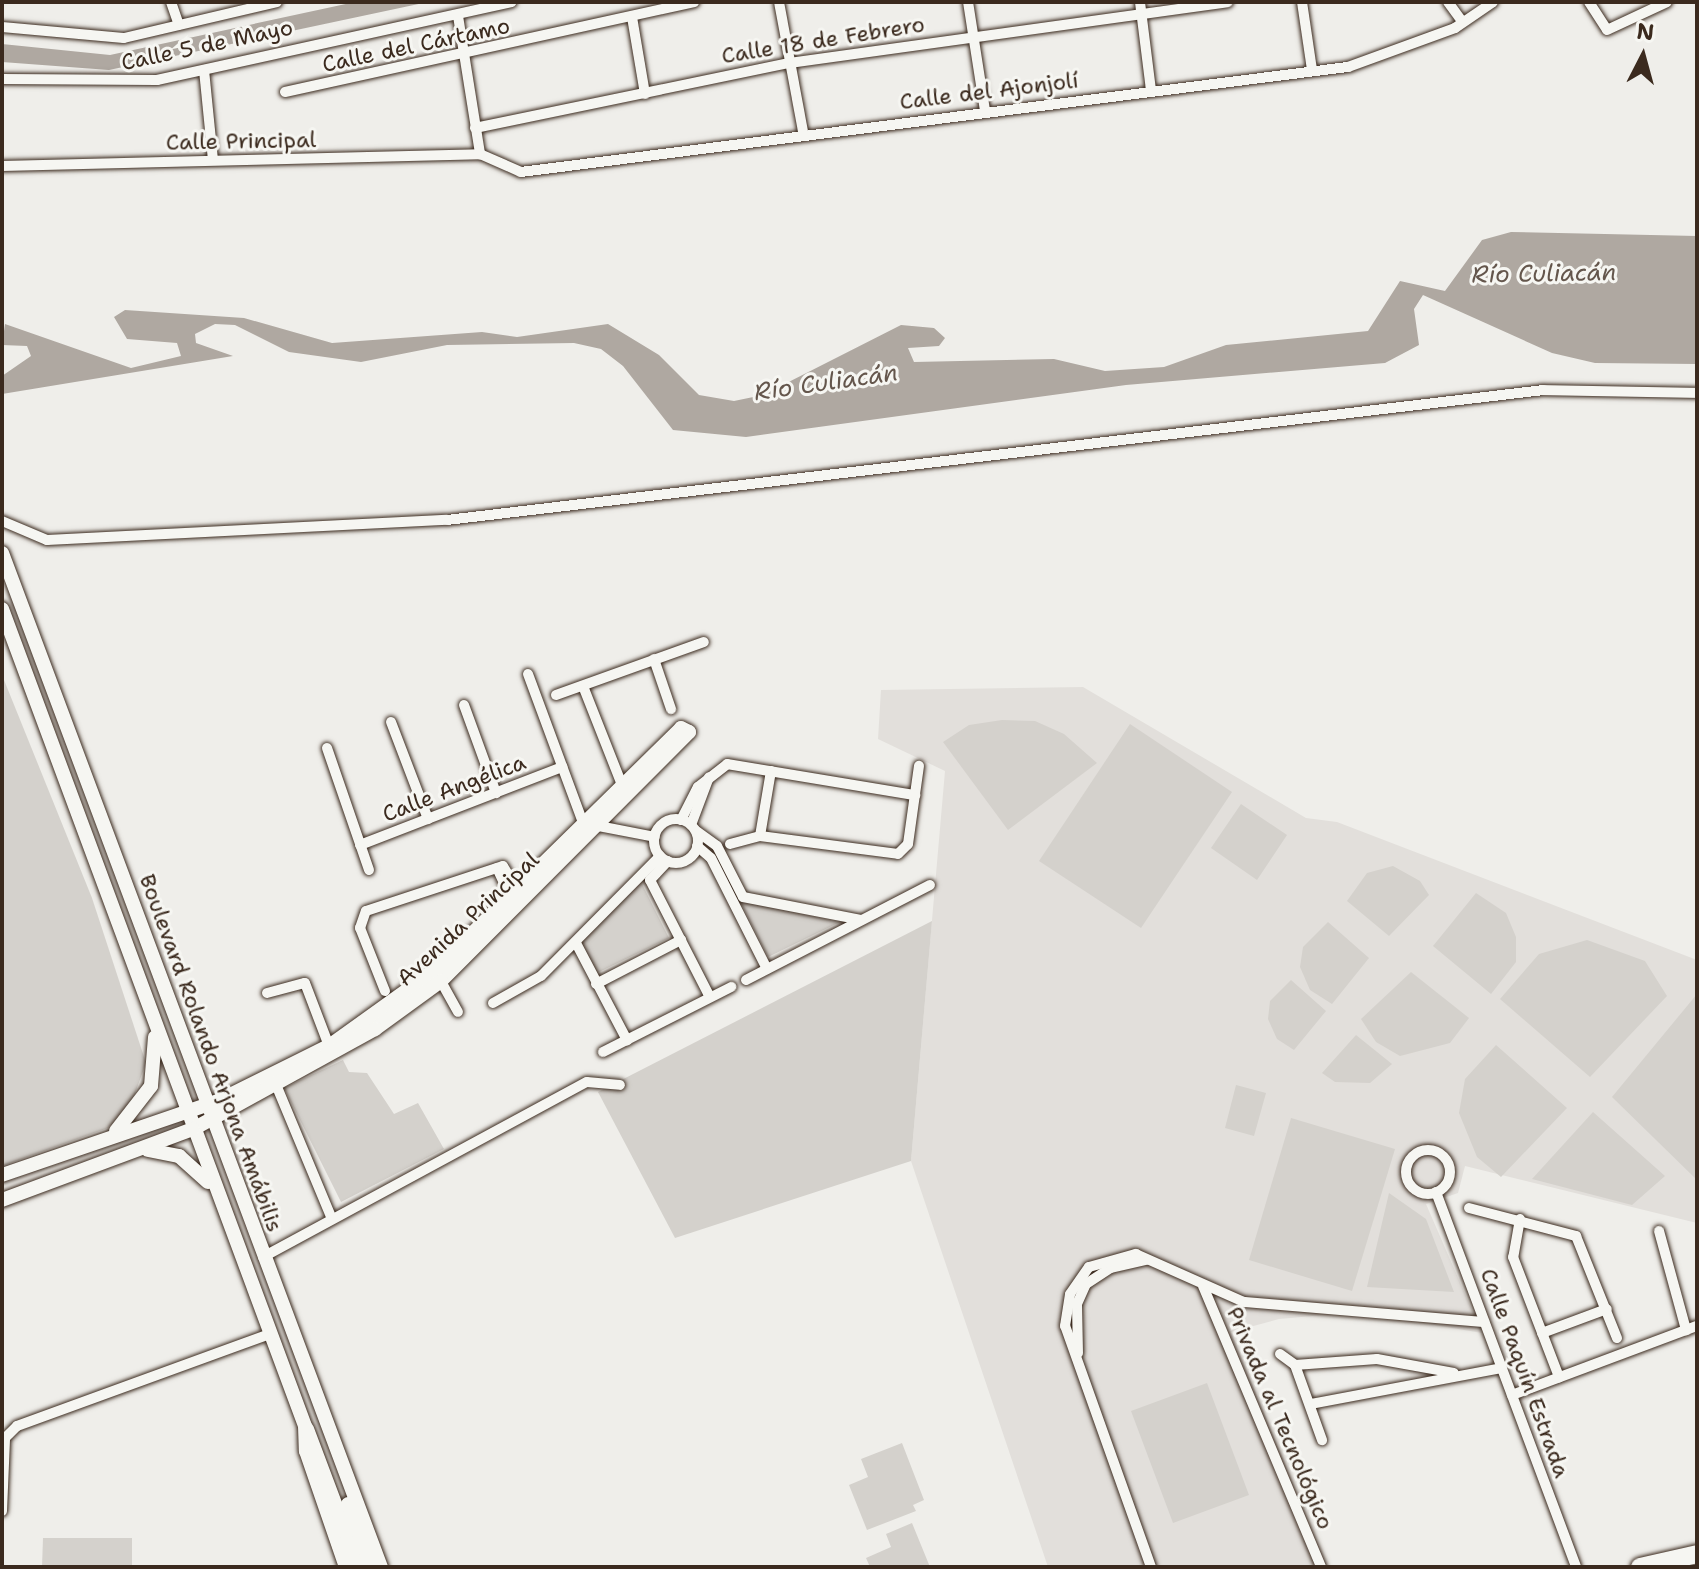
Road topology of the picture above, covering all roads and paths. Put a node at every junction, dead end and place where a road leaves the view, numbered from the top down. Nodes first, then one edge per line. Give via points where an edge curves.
1 (171, 2) edge
2 (277, 2) edge
3 (512, 2) edge
4 (694, 2) edge
5 (779, 2) edge
6 (968, 2) edge
7 (1228, 2) edge
8 (1302, 2) edge
9 (1448, 2) edge
10 (1493, 2) edge
11 (1589, 2) edge
12 (1667, 2) edge
13 (1141, 8) edge
14 (458, 16) junction
15 (632, 17) junction
16 (1462, 21) junction
17 (179, 25) junction
18 (2, 27) edge
19 (973, 37) junction
20 (463, 57) junction
21 (789, 63) junction
22 (204, 70) junction
23 (1312, 70) junction
24 (2, 79) edge
25 (1151, 90) junction
26 (285, 92) dead end
27 (645, 94) junction
28 (985, 111) junction
29 (475, 128) junction
30 (803, 132) junction
31 (480, 154) junction
32 (213, 160) junction
33 (2, 166) edge
34 (1697, 393) edge
35 (2, 521) edge
36 (2, 553) edge
37 (2, 609) edge
38 (704, 642) dead end
39 (654, 659) junction
40 (528, 674) dead end
41 (583, 686) junction
42 (556, 695) dead end
43 (464, 705) dead end
44 (671, 709) dead end
45 (391, 722) dead end
46 (682, 735) dead end
47 (327, 748) dead end
48 (919, 766) dead end
49 (562, 767) junction
50 (771, 771) junction
51 (624, 791) junction
52 (496, 793) junction
53 (915, 795) junction
54 (428, 819) junction
55 (689, 825) junction
56 (588, 826) junction
57 (760, 836) junction
58 (655, 837) junction
59 (730, 844) dead end
60 (360, 845) junction
61 (697, 846) junction
62 (664, 859) junction
63 (369, 870) dead end
64 (646, 877) junction
65 (930, 885) dead end
66 (514, 892) junction
67 (739, 900) junction
68 (861, 920) junction
69 (681, 940) junction
70 (576, 943) junction
71 (767, 969) junction
72 (438, 976) junction
73 (746, 980) dead end
74 (596, 984) junction
75 (731, 987) dead end
76 (385, 991) dead end
77 (267, 993) dead end
78 (710, 997) junction
79 (493, 1003) dead end
80 (458, 1012) dead end
81 (154, 1021) junction
82 (627, 1040) junction
83 (329, 1046) junction
84 (603, 1052) dead end
85 (620, 1085) dead end
86 (277, 1087) junction
87 (187, 1111) junction
88 (207, 1113) junction
89 (193, 1129) junction
90 (108, 1138) junction
91 (143, 1149) junction
92 (2, 1175) edge
93 (212, 1186) junction
94 (1436, 1192) junction
95 (2, 1200) edge
96 (1469, 1208) dead end
97 (331, 1217) junction
98 (1520, 1219) junction
99 (1659, 1231) dead end
100 (263, 1257) junction
101 (1203, 1286) junction
102 (1607, 1309) junction
103 (1484, 1322) junction
104 (1697, 1326) edge
105 (1686, 1330) junction
106 (1542, 1333) junction
107 (270, 1334) junction
108 (1617, 1338) dead end
109 (1280, 1354) dead end
110 (1295, 1365) junction
111 (1502, 1368) junction
112 (1460, 1374) junction
113 (1559, 1377) junction
114 (1512, 1395) junction
115 (1311, 1404) junction
116 (324, 1421) junction
117 (305, 1426) junction
118 (1322, 1440) dead end
119 (328, 1464) junction
120 (2, 1511) edge
121 (1697, 1554) edge
122 (346, 1567) edge
123 (359, 1567) edge
124 (372, 1567) edge
125 (381, 1567) edge
126 (1151, 1567) edge
127 (1321, 1567) edge
128 (1576, 1567) edge
129 (1640, 1567) edge

1 - 17 street
2 - 17 street
3 - 14 street, Calle 5 de Mayo
4 - 15 street, Calle del Cártamo
5 - 21 street
6 - 19 street
7 - 13 street, Calle 18 de Febrero
8 - 23 street
9 - 16 street
10 - 16 street, Calle del Ajonjolí
11 - 12 street via 1607,30
13 - 19 street, Calle 18 de Febrero
13 - 25 street
14 - 20 street
14 - 22 street, Calle 5 de Mayo
15 - 20 street, Calle del Cártamo
15 - 27 street
16 - 23 street, Calle del Ajonjolí via 1395,52
17 - 18 street via 124,38
19 - 21 street, Calle 18 de Febrero
19 - 28 street
20 - 26 street, Calle del Cártamo
20 - 29 street
21 - 27 street, Calle 18 de Febrero
21 - 30 street
22 - 24 street, Calle 5 de Mayo via 114,85
22 - 32 street
23 - 25 street, Calle del Ajonjolí
25 - 28 street, Calle del Ajonjolí
27 - 29 street, Calle 18 de Febrero
28 - 30 street, Calle del Ajonjolí
29 - 31 street
30 - 31 street, Calle del Ajonjolí via 521,172
31 - 32 street, Calle Principal
32 - 33 street, Calle Principal
34 - 35 street via 1543,390 461,519 47,540
36 - 88 main road, Boulevard Rolando Arjona Amábilis
37 - 81 main road, Boulevard Rolando Arjona Amábilis
38 - 39 street
39 - 41 street
39 - 44 street
40 - 49 street
41 - 42 street
41 - 51 street
43 - 52 street
45 - 54 street
46 - 51 main road, Avenida Principal
47 - 60 street
48 - 53 street
49 - 52 street, Calle Angélica
49 - 56 street
50 - 53 street
50 - 55 street via 727,764 709,775
50 - 57 street
51 - 56 main road, Avenida Principal
52 - 54 street, Calle Angélica
53 - 57 street via 908,844 898,854
54 - 60 street, Calle Angélica
55 - 58 street via 662,825
55 - 61 street
55 - 67 street via 717,846
56 - 58 street
56 - 66 main road, Avenida Principal
56 - 72 main road, Avenida Principal
57 - 59 street
58 - 62 street
60 - 63 street
61 - 62 street via 690,858
61 - 67 street
62 - 64 street
64 - 69 street
64 - 70 street
65 - 68 street
66 - 72 main road, Avenida Principal
66 - 76 street via 502,868 363,914 360,928
67 - 68 street
67 - 71 street
68 - 71 street
69 - 74 street
69 - 78 street
70 - 74 street
70 - 79 street via 541,976
71 - 73 street
72 - 80 street
72 - 83 main road, Avenida Principal
72 - 86 main road, Avenida Principal
74 - 82 street
75 - 78 street
77 - 83 street via 305,983
78 - 82 street
81 - 87 main road, Boulevard Rolando Arjona Amábilis
81 - 90 main road via 151,1086 135,1114
82 - 84 street
83 - 88 main road, Avenida Principal
85 - 97 street via 587,1082
86 - 88 main road, Avenida Principal
86 - 97 street
87 - 88 main road
87 - 89 main road, Boulevard Rolando Arjona Amábilis
87 - 90 main road
88 - 89 main road
88 - 100 main road, Boulevard Rolando Arjona Amábilis
89 - 91 main road
89 - 93 main road, Boulevard Rolando Arjona Amábilis
90 - 92 main road
91 - 93 main road via 179,1156
91 - 95 main road
93 - 107 main road, Boulevard Rolando Arjona Amábilis
94 - 94 street via 1449,1180 1450,1165 1439,1152 1417,1152 1407,1179 1417,1191
94 - 103 street, Calle Paquín Estrada
96 - 98 street
97 - 100 street
98 - 102 street via 1576,1236
98 - 106 street via 1513,1257
99 - 105 street
100 - 116 main road, Boulevard Rolando Arjona Amábilis
101 - 103 street via 1258,1304 1375,1308
101 - 126 street via 1147,1260 1111,1268 1086,1284 1077,1304 1078,1353
101 - 127 street, Privada al Tecnológico
102 - 106 street
102 - 108 street
103 - 111 street, Calle Paquín Estrada
104 - 105 street
105 - 113 street
106 - 113 street
107 - 117 main road, Boulevard Rolando Arjona Amábilis
107 - 120 street via 17,1426 5,1438
109 - 110 street
110 - 112 street via 1377,1359
110 - 115 street
111 - 112 street
111 - 114 street, Calle Paquín Estrada
112 - 115 street
113 - 114 street
114 - 128 street, Calle Paquín Estrada
115 - 118 street
116 - 119 main road
116 - 125 main road, Boulevard Rolando Arjona Amábilis
117 - 119 main road
117 - 122 main road, Boulevard Rolando Arjona Amábilis via 306,1451
119 - 123 main road
119 - 124 main road
121 - 129 highway

